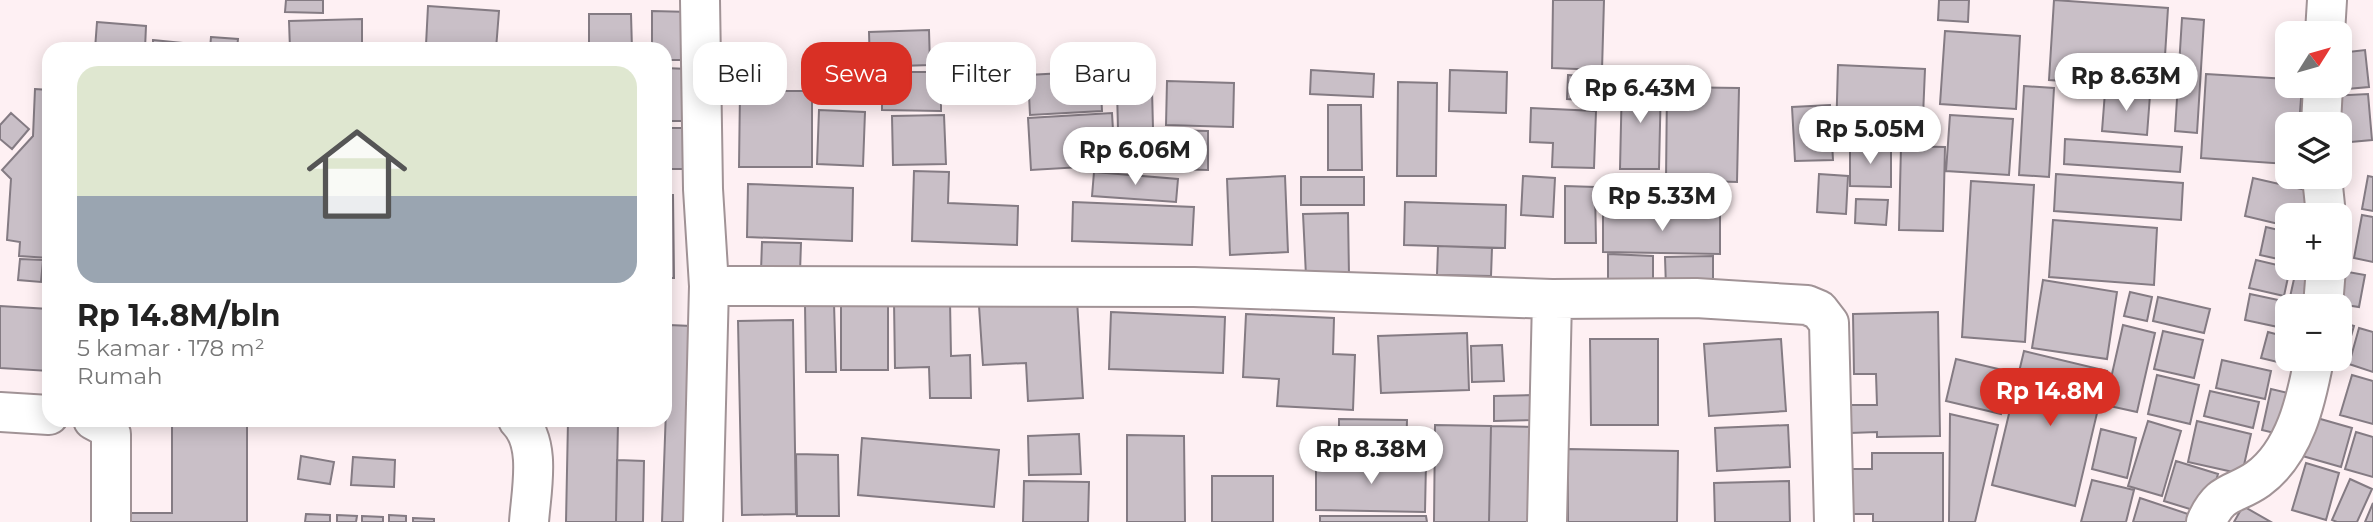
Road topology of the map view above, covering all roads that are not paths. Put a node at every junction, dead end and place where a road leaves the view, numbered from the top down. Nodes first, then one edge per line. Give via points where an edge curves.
1 (700, 0) edge
2 (2327, 0) edge
3 (2326, 21) edge
4 (709, 286) junction
5 (1552, 299) junction
6 (2311, 371) edge
7 (0, 412) edge
8 (42, 415) edge
9 (106, 427) edge
10 (524, 427) edge
11 (111, 522) edge
12 (529, 522) edge
13 (703, 522) edge
14 (1547, 522) edge
15 (1834, 522) edge
16 (2206, 522) edge

1 - 4 street
2 - 3 street
4 - 5 street via 1194,287
4 - 13 street
5 - 14 street
5 - 15 street via 1696,298 1807,305 1819,310 1829,323
6 - 16 street via 2290,442 2273,466 2217,503
7 - 8 street
9 - 11 street via 111,434
10 - 12 street via 532,447

